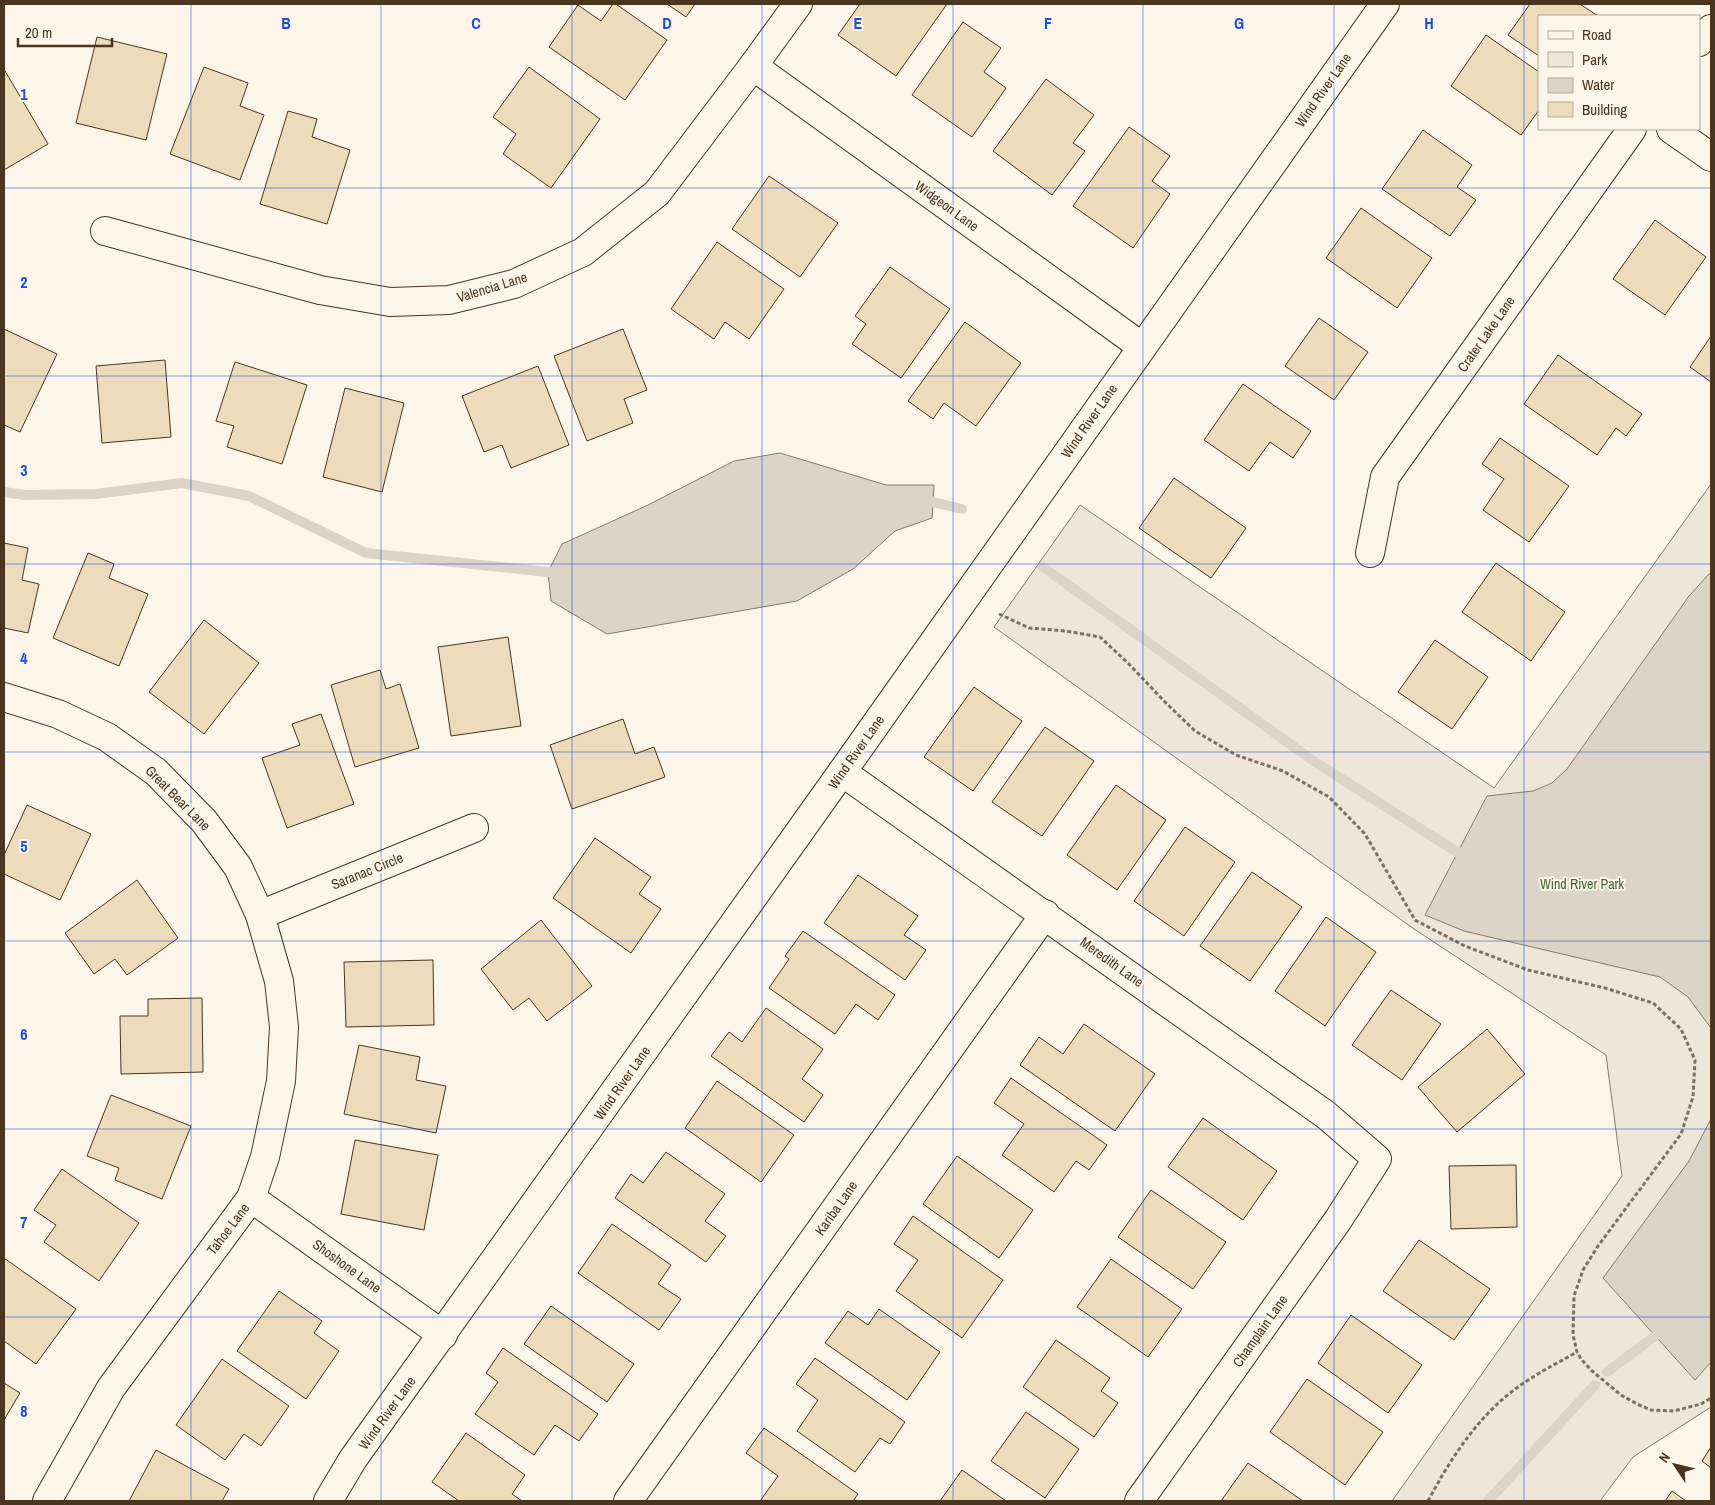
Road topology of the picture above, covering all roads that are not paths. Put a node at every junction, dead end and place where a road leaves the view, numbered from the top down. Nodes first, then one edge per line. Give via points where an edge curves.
1 (798, 4) edge
2 (1384, 4) edge
3 (1711, 29) edge
4 (1700, 41) edge
5 (754, 66) junction
6 (1631, 130) edge
7 (1672, 130) edge
8 (1711, 157) edge
9 (105, 231) dead end
10 (1141, 346) junction
11 (1370, 553) dead end
12 (4, 697) edge
13 (842, 772) junction
14 (474, 828) dead end
15 (1045, 914) junction
16 (260, 915) junction
17 (1377, 1159) joint
18 (251, 1198) junction
19 (442, 1335) junction
20 (47, 1501) edge
21 (328, 1501) edge
22 (628, 1501) edge
23 (1139, 1501) edge

1 - 5 street, Valencia Lane
2 - 10 street, Wind River Lane
3 - 4 street
5 - 9 street, Valencia Lane via 657,193 582,252 514,284 450,300 390,302 320,290
5 - 10 street, Widgeon Lane
6 - 11 street, Crater Lake Lane via 1385,477
7 - 8 street
10 - 13 street, Wind River Lane
12 - 16 street, Great Bear Lane via 58,714 107,737 156,772 204,821 238,867
13 - 15 street, Meredith Lane
13 - 19 street, Wind River Lane
14 - 16 street, Saranac Circle
15 - 17 street, Meredith Lane via 1326,1115
15 - 22 street, Kariba Lane
16 - 18 street, Tahoe Lane via 279,981 284,1027 281,1080 265,1157
17 - 23 street, Champlain Lane via 1333,1228
18 - 19 street, Shoshone Lane
18 - 20 street, Tahoe Lane via 110,1388
19 - 21 street, Wind River Lane via 353,1459

